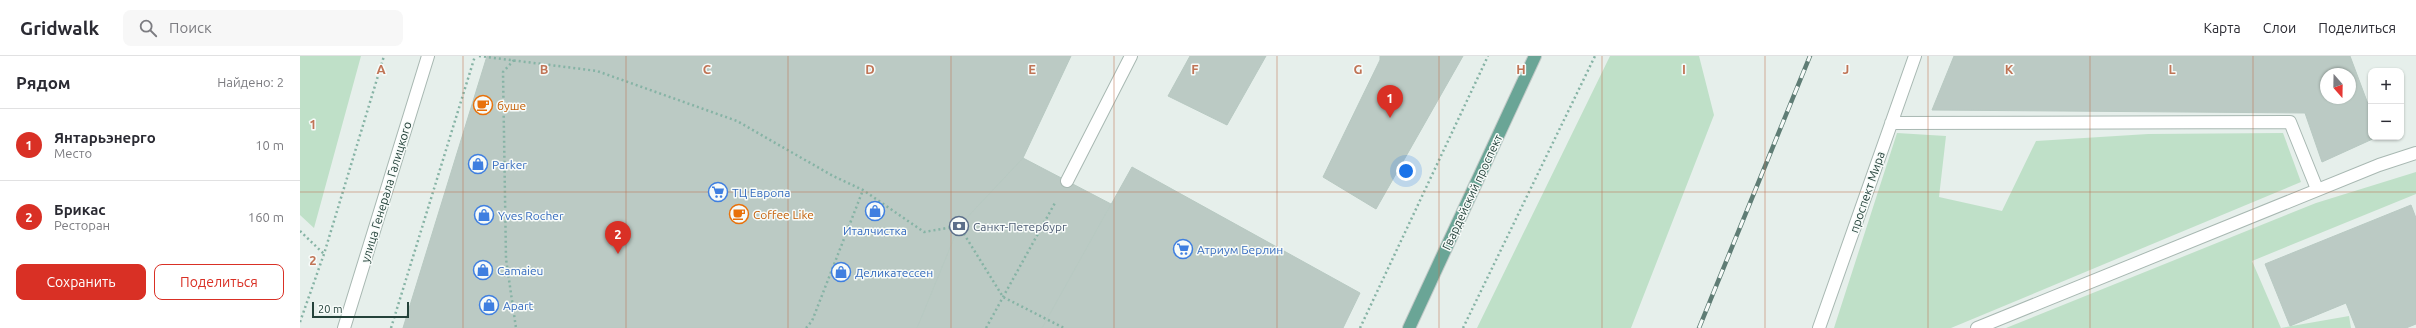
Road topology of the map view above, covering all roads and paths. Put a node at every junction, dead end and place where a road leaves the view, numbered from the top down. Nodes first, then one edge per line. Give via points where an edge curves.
1 (384, 56) edge
2 (428, 56) edge
3 (475, 56) edge
4 (479, 56) edge
5 (1131, 56) edge
6 (1488, 56) edge
7 (1535, 56) edge
8 (1595, 56) edge
9 (1915, 56) edge
10 (514, 60) junction
11 (1891, 123) junction
12 (2416, 153) edge
13 (1067, 181) joint
14 (2318, 189) junction
15 (863, 190) junction
16 (300, 231) edge
17 (324, 254) junction
18 (1003, 297) junction
19 (300, 322) edge
20 (344, 328) edge
21 (391, 328) edge
22 (516, 328) edge
23 (806, 328) edge
24 (986, 328) edge
25 (1064, 328) edge
26 (1360, 328) edge
27 (1409, 328) edge
28 (1463, 328) edge
29 (1819, 328) edge
30 (1977, 328) edge

1 - 17 path
2 - 20 street, улица Генерала Галицкого
3 - 21 path
4 - 10 path
5 - 13 street
6 - 26 path
7 - 27 main road, Гвардейский проспект
8 - 28 path
9 - 11 street, проспект Мира
10 - 15 path via 597,71 737,121 833,176
10 - 22 path via 503,72 503,150 506,259
11 - 14 street via 2290,122
11 - 29 street, проспект Мира
12 - 14 street via 2379,164
13 - 18 path
14 - 30 street
15 - 18 path via 924,232 959,226
15 - 23 path via 812,322
16 - 17 path
17 - 19 path
18 - 24 path
18 - 25 path

